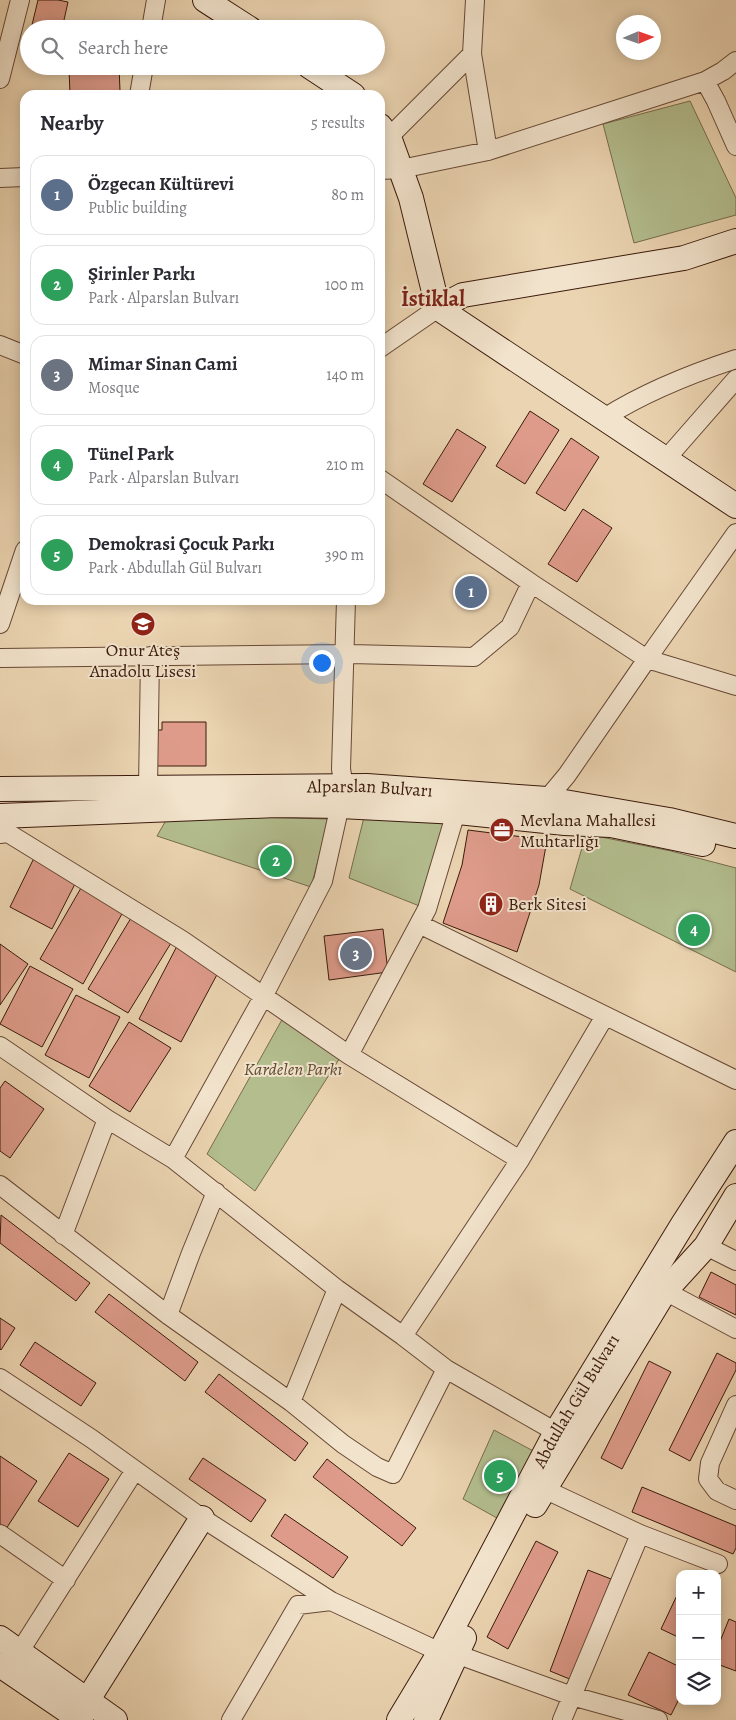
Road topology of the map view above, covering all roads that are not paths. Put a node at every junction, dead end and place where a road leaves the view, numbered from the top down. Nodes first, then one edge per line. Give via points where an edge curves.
1 (20, 0) edge
2 (156, 0) edge
3 (205, 0) edge
4 (476, 0) edge
5 (153, 20) edge
6 (236, 20) edge
7 (472, 54) junction
8 (736, 61) edge
9 (142, 75) edge
10 (322, 75) edge
11 (0, 80) edge
12 (705, 81) junction
13 (140, 90) edge
14 (345, 90) edge
15 (385, 130) edge
16 (385, 138) edge
17 (736, 146) edge
18 (488, 151) junction
19 (390, 170) edge
20 (20, 177) edge
21 (0, 178) edge
22 (736, 241) edge
23 (438, 308) junction
24 (0, 345) edge
25 (385, 345) edge
26 (20, 353) edge
27 (736, 359) edge
28 (736, 379) edge
29 (604, 418) junction
30 (666, 459) junction
31 (385, 483) edge
32 (736, 506) edge
33 (736, 532) edge
34 (20, 559) edge
35 (7, 581) edge
36 (531, 583) junction
37 (346, 605) edge
38 (0, 624) edge
39 (344, 654) junction
40 (150, 656) junction
41 (0, 658) edge
42 (647, 659) junction
43 (736, 686) edge
44 (148, 788) junction
45 (0, 789) edge
46 (342, 796) junction
47 (547, 799) junction
48 (460, 802) junction
49 (4, 825) edge
50 (736, 836) edge
51 (736, 851) edge
52 (418, 924) junction
53 (263, 997) junction
54 (605, 1016) junction
55 (0, 1046) edge
56 (349, 1055) junction
57 (736, 1080) edge
58 (107, 1119) junction
59 (736, 1142) edge
60 (173, 1159) junction
61 (520, 1160) junction
62 (1, 1187) edge
63 (216, 1192) junction
64 (736, 1196) edge
65 (63, 1235) junction
66 (706, 1246) junction
67 (736, 1261) edge
68 (337, 1289) junction
69 (665, 1291) junction
70 (168, 1315) junction
71 (736, 1329) edge
72 (403, 1336) junction
73 (446, 1369) junction
74 (0, 1378) edge
75 (291, 1402) junction
76 (736, 1405) edge
77 (556, 1432) junction
78 (135, 1470) junction
79 (544, 1489) junction
80 (736, 1500) edge
81 (202, 1518) junction
82 (0, 1534) edge
83 (640, 1534) junction
84 (718, 1564) dead end
85 (66, 1580) junction
86 (331, 1601) junction
87 (0, 1638) edge
88 (20, 1651) junction
89 (448, 1653) junction
90 (0, 1665) edge
91 (572, 1696) junction
92 (80, 1714) edge
93 (115, 1720) edge
94 (230, 1720) edge
95 (399, 1720) edge
96 (426, 1720) edge
97 (562, 1720) edge
98 (658, 1720) edge

1 - 11 street
2 - 5 street
3 - 6 main road
4 - 7 street
7 - 15 street
7 - 18 street
8 - 12 street
9 - 13 street
10 - 14 main road
12 - 17 street
12 - 18 street
16 - 19 main road
18 - 19 street
19 - 23 main road via 411,198
20 - 21 street
22 - 23 main road via 684,258 463,295
23 - 25 street
23 - 29 main road
24 - 26 street
27 - 29 street via 692,374 625,404
28 - 30 street
29 - 30 main road
30 - 32 main road
31 - 36 street
33 - 42 street
34 - 35 street
35 - 38 street
36 - 39 street via 510,627 474,658
36 - 42 street
37 - 39 street
39 - 40 street
39 - 46 street
40 - 41 street
40 - 44 street
42 - 43 street
42 - 47 street
44 - 45 main road, Alparslan Bulvarı
44 - 46 main road, Alparslan Bulvarı
46 - 48 main road, Alparslan Bulvarı via 367,786
46 - 49 main road, Alparslan Bulvarı via 277,805
46 - 53 street via 323,881
47 - 48 main road, Alparslan Bulvarı
47 - 50 main road, Alparslan Bulvarı via 669,820
48 - 51 main road, Alparslan Bulvarı via 566,823 611,825
48 - 52 street via 428,908
49 - 53 street via 182,940
52 - 54 street
52 - 56 street
53 - 56 street
53 - 60 street
54 - 57 street
54 - 61 street
55 - 58 street
56 - 61 street
58 - 60 street
58 - 65 street
59 - 77 main road, Abdullah Gül Bulvarı
60 - 63 street
61 - 72 street
62 - 65 street
63 - 68 street
63 - 70 street
64 - 66 main road, Abdullah Gül Bulvarı
65 - 70 street
66 - 67 street
66 - 69 main road, Abdullah Gül Bulvarı
68 - 72 street
68 - 75 street
69 - 71 street
69 - 79 main road, Abdullah Gül Bulvarı
70 - 75 street
72 - 73 street
73 - 75 street via 393,1474 350,1449
73 - 77 street
74 - 78 street
76 - 80 street via 710,1463 708,1479 717,1491
77 - 89 main road, Abdullah Gül Bulvarı
78 - 81 street
78 - 85 street
79 - 83 street
79 - 89 main road, Abdullah Gül Bulvarı
81 - 86 street
81 - 92 main road
82 - 85 street
83 - 84 street
83 - 91 street
85 - 88 street
86 - 89 street
86 - 94 street via 298,1605
87 - 88 main road
88 - 92 main road
89 - 91 street
89 - 95 main road, Abdullah Gül Bulvarı
89 - 96 main road, Abdullah Gül Bulvarı
90 - 92 main road
91 - 97 street
91 - 98 street
92 - 93 main road

